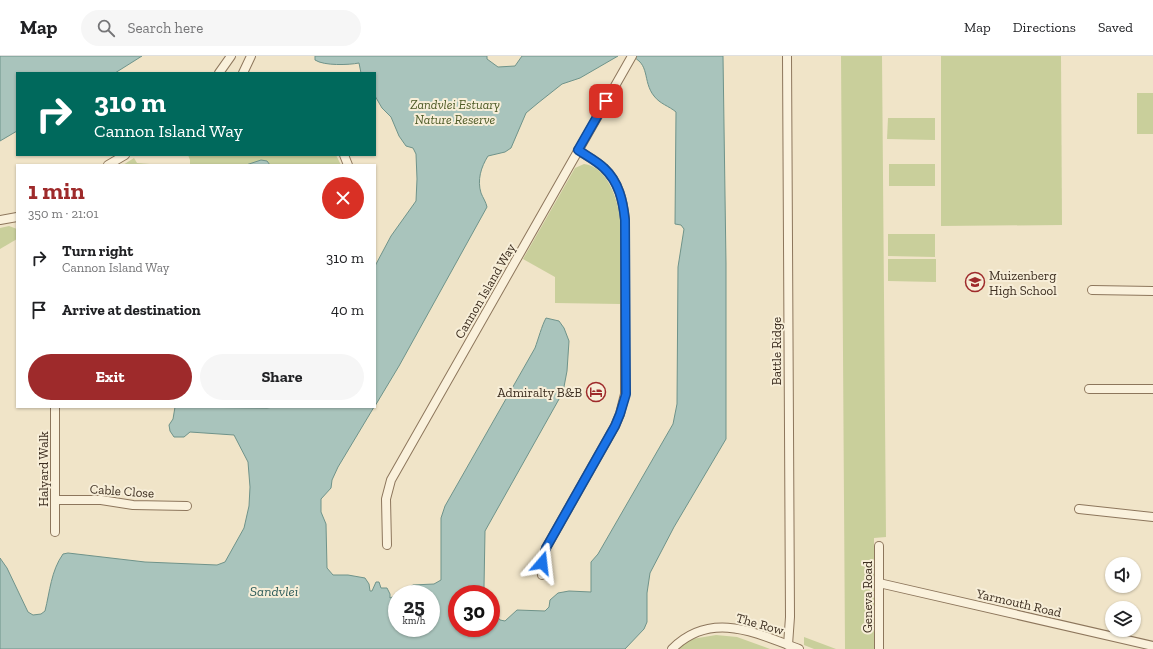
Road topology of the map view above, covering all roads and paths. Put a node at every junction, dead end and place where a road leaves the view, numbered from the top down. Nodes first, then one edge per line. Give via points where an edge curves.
1 (231, 56) edge
2 (251, 56) edge
3 (632, 56) edge
4 (787, 56) edge
5 (220, 72) edge
6 (243, 72) edge
7 (578, 150) junction
8 (123, 156) edge
9 (110, 164) edge
10 (16, 216) edge
11 (0, 220) edge
12 (1092, 290) dead end
13 (1153, 290) edge
14 (1089, 389) dead end
15 (1153, 389) edge
16 (55, 408) edge
17 (55, 500) junction
18 (187, 506) dead end
19 (1078, 509) dead end
20 (1153, 517) edge
21 (55, 532) dead end
22 (387, 545) dead end
23 (879, 546) dead end
24 (542, 575) dead end
25 (879, 583) junction
26 (788, 645) junction
27 (1153, 646) edge
28 (672, 649) edge
29 (800, 649) edge
30 (879, 649) edge

1 - 5 street
2 - 6 street
3 - 7 street, Cannon Island Way
4 - 26 street, Battle Ridge via 790,617
7 - 22 street, Cannon Island Way via 391,480 386,499
7 - 24 street via 611,176 623,202 626,394 615,426 546,548
8 - 9 street
10 - 11 street
12 - 13 street
14 - 15 street
16 - 17 street, Halyard Walk
17 - 18 street, Cable Close via 101,500 133,505
17 - 21 street, Halyard Walk
19 - 20 street
23 - 25 street, Geneva Road
25 - 27 street, Yarmouth Road
25 - 30 street, Geneva Road
26 - 28 street, The Row via 747,631 722,627 698,632
26 - 29 street, The Row

